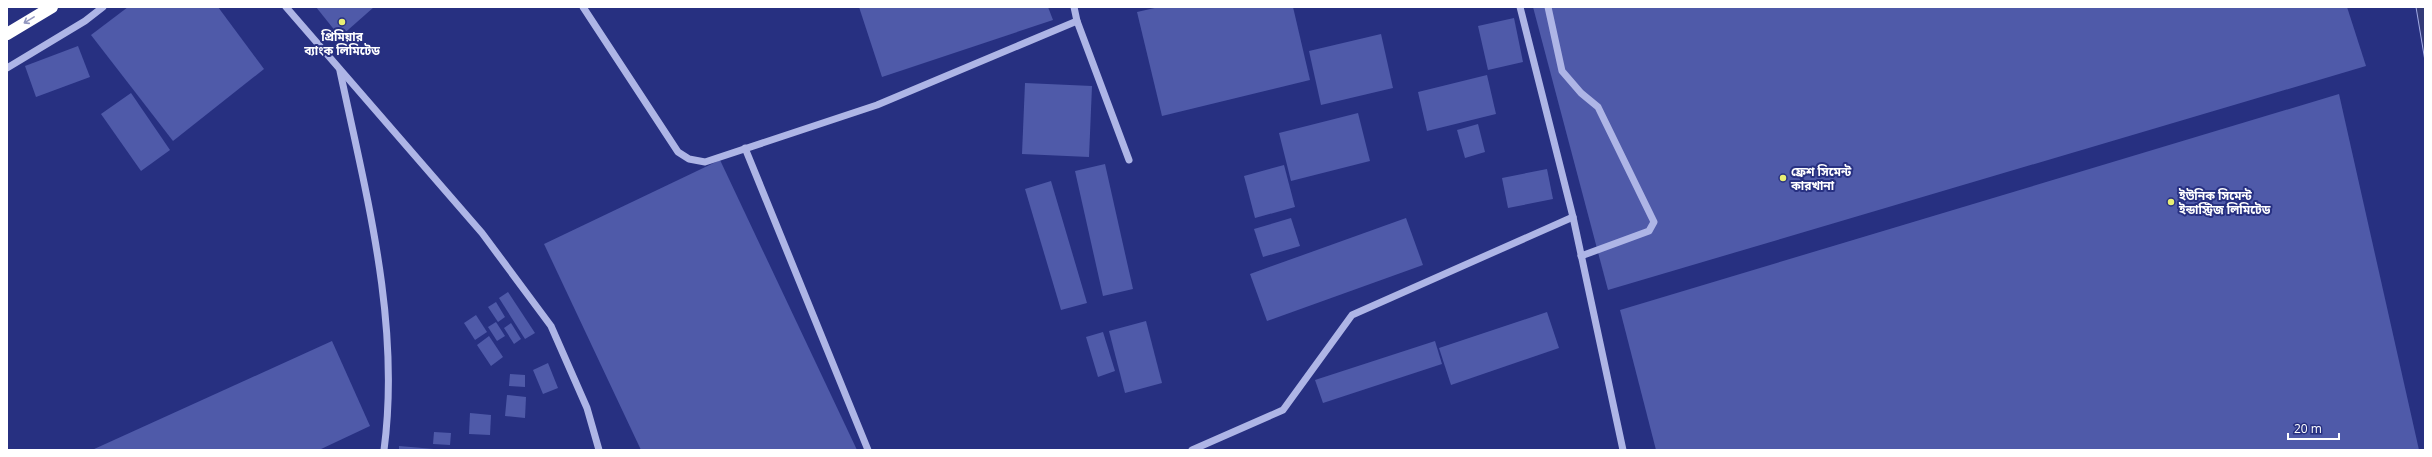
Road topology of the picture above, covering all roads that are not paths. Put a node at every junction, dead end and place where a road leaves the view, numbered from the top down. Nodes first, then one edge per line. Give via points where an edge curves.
1 (52, 7) edge
2 (103, 7) edge
3 (286, 7) edge
4 (583, 7) edge
5 (1074, 7) edge
6 (1520, 7) edge
7 (1548, 7) edge
8 (1077, 21) junction
9 (7, 34) edge
10 (7, 68) edge
11 (340, 70) junction
12 (745, 148) junction
13 (1129, 160) dead end
14 (1573, 217) junction
15 (1581, 256) junction
16 (384, 450) edge
17 (599, 450) edge
18 (868, 450) edge
19 (1192, 450) edge
20 (1623, 450) edge

1 -> 9 highway
2 - 10 street via 85,21
3 - 11 street
4 - 12 street via 678,152 688,159 705,162
5 - 8 street
6 - 14 street
7 - 15 street via 1562,70 1581,93 1598,107 1654,222 1649,231
8 - 12 street via 877,105
8 - 13 street
11 - 16 street via 381,278 389,367
11 - 17 street via 482,233 551,326 587,408
12 - 18 street
14 - 15 street
14 - 19 street via 1352,316 1283,410
15 - 20 street

